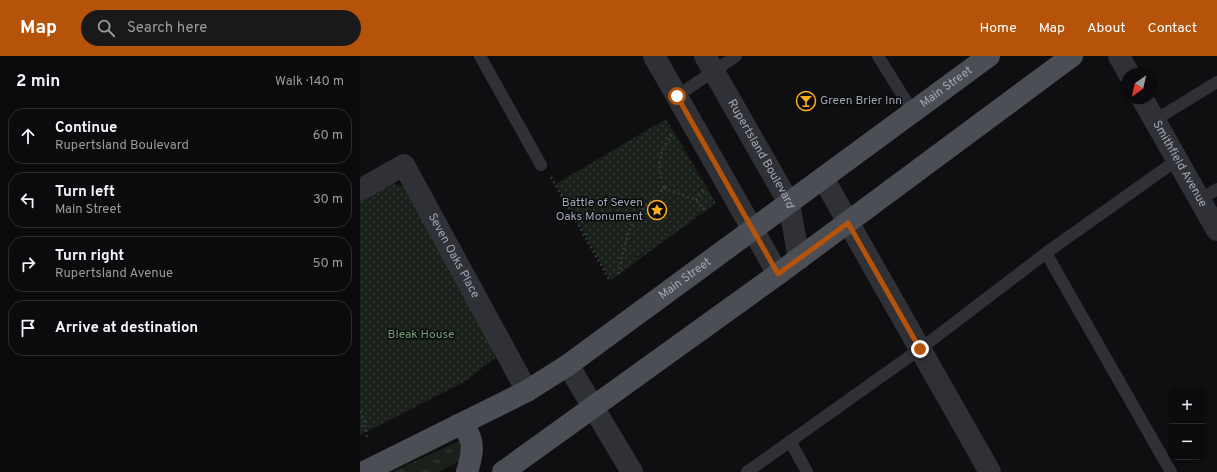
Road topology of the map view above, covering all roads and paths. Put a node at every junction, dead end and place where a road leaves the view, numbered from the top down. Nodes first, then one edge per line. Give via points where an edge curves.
1 (480, 56) edge
2 (654, 56) edge
3 (736, 56) edge
4 (878, 56) edge
5 (1119, 56) edge
6 (1068, 57) edge
7 (984, 58) edge
8 (710, 64) edge
9 (1126, 68) edge
10 (1217, 82) edge
11 (677, 96) junction
12 (1146, 104) edge
13 (913, 112) junction
14 (1155, 120) junction
15 (676, 129) dead end
16 (1177, 160) junction
17 (541, 165) joint
18 (823, 178) junction
19 (709, 185) dead end
20 (664, 188) junction
21 (360, 190) edge
22 (1208, 195) edge
23 (696, 200) junction
24 (789, 203) junction
25 (706, 212) dead end
26 (848, 223) junction
27 (752, 230) junction
28 (1217, 230) edge
29 (1046, 253) junction
30 (798, 259) junction
31 (619, 274) dead end
32 (778, 274) junction
33 (610, 281) dead end
34 (920, 349) junction
35 (568, 365) junction
36 (527, 391) junction
37 (594, 407) junction
38 (360, 411) edge
39 (458, 425) junction
40 (367, 437) dead end
41 (790, 441) junction
42 (364, 472) edge
43 (466, 472) edge
44 (503, 472) edge
45 (632, 472) edge
46 (747, 472) edge
47 (807, 472) edge
48 (990, 472) edge
49 (1172, 472) edge

1 - 17 lane
2 - 11 street
3 - 8 lane
4 - 13 lane
5 - 9 street
6 - 26 main road
7 - 13 main road, Main Street
8 - 11 lane
8 - 24 street, Rupertsland Boulevard
10 - 14 lane
11 - 27 street
12 - 14 street, Smithfield Avenue
13 - 18 main road, Main Street
14 - 16 street, Smithfield Avenue
15 - 20 path via 661,152 659,161
16 - 22 street, Smithfield Avenue
16 - 29 lane
17 - 33 path via 546,167
18 - 24 main road, Main Street
18 - 26 street
19 - 23 path
20 - 23 path
20 - 31 path via 636,218 630,230
21 - 36 street, Seven Oaks Place via 404,165
22 - 28 street, Smithfield Avenue
23 - 25 path
24 - 27 main road, Main Street
24 - 30 street, Rupertsland Boulevard
26 - 30 main road
26 - 34 street
27 - 32 street
27 - 35 main road, Main Street
29 - 34 lane
29 - 49 lane
30 - 32 main road
32 - 37 main road
34 - 41 lane
34 - 48 street
35 - 36 main road, Main Street
35 - 37 street
36 - 39 main road, Main Street
37 - 44 main road
37 - 45 street
38 - 40 path
39 - 42 main road, Main Street
39 - 43 main road via 467,431 472,450 470,465
41 - 46 lane
41 - 47 lane

